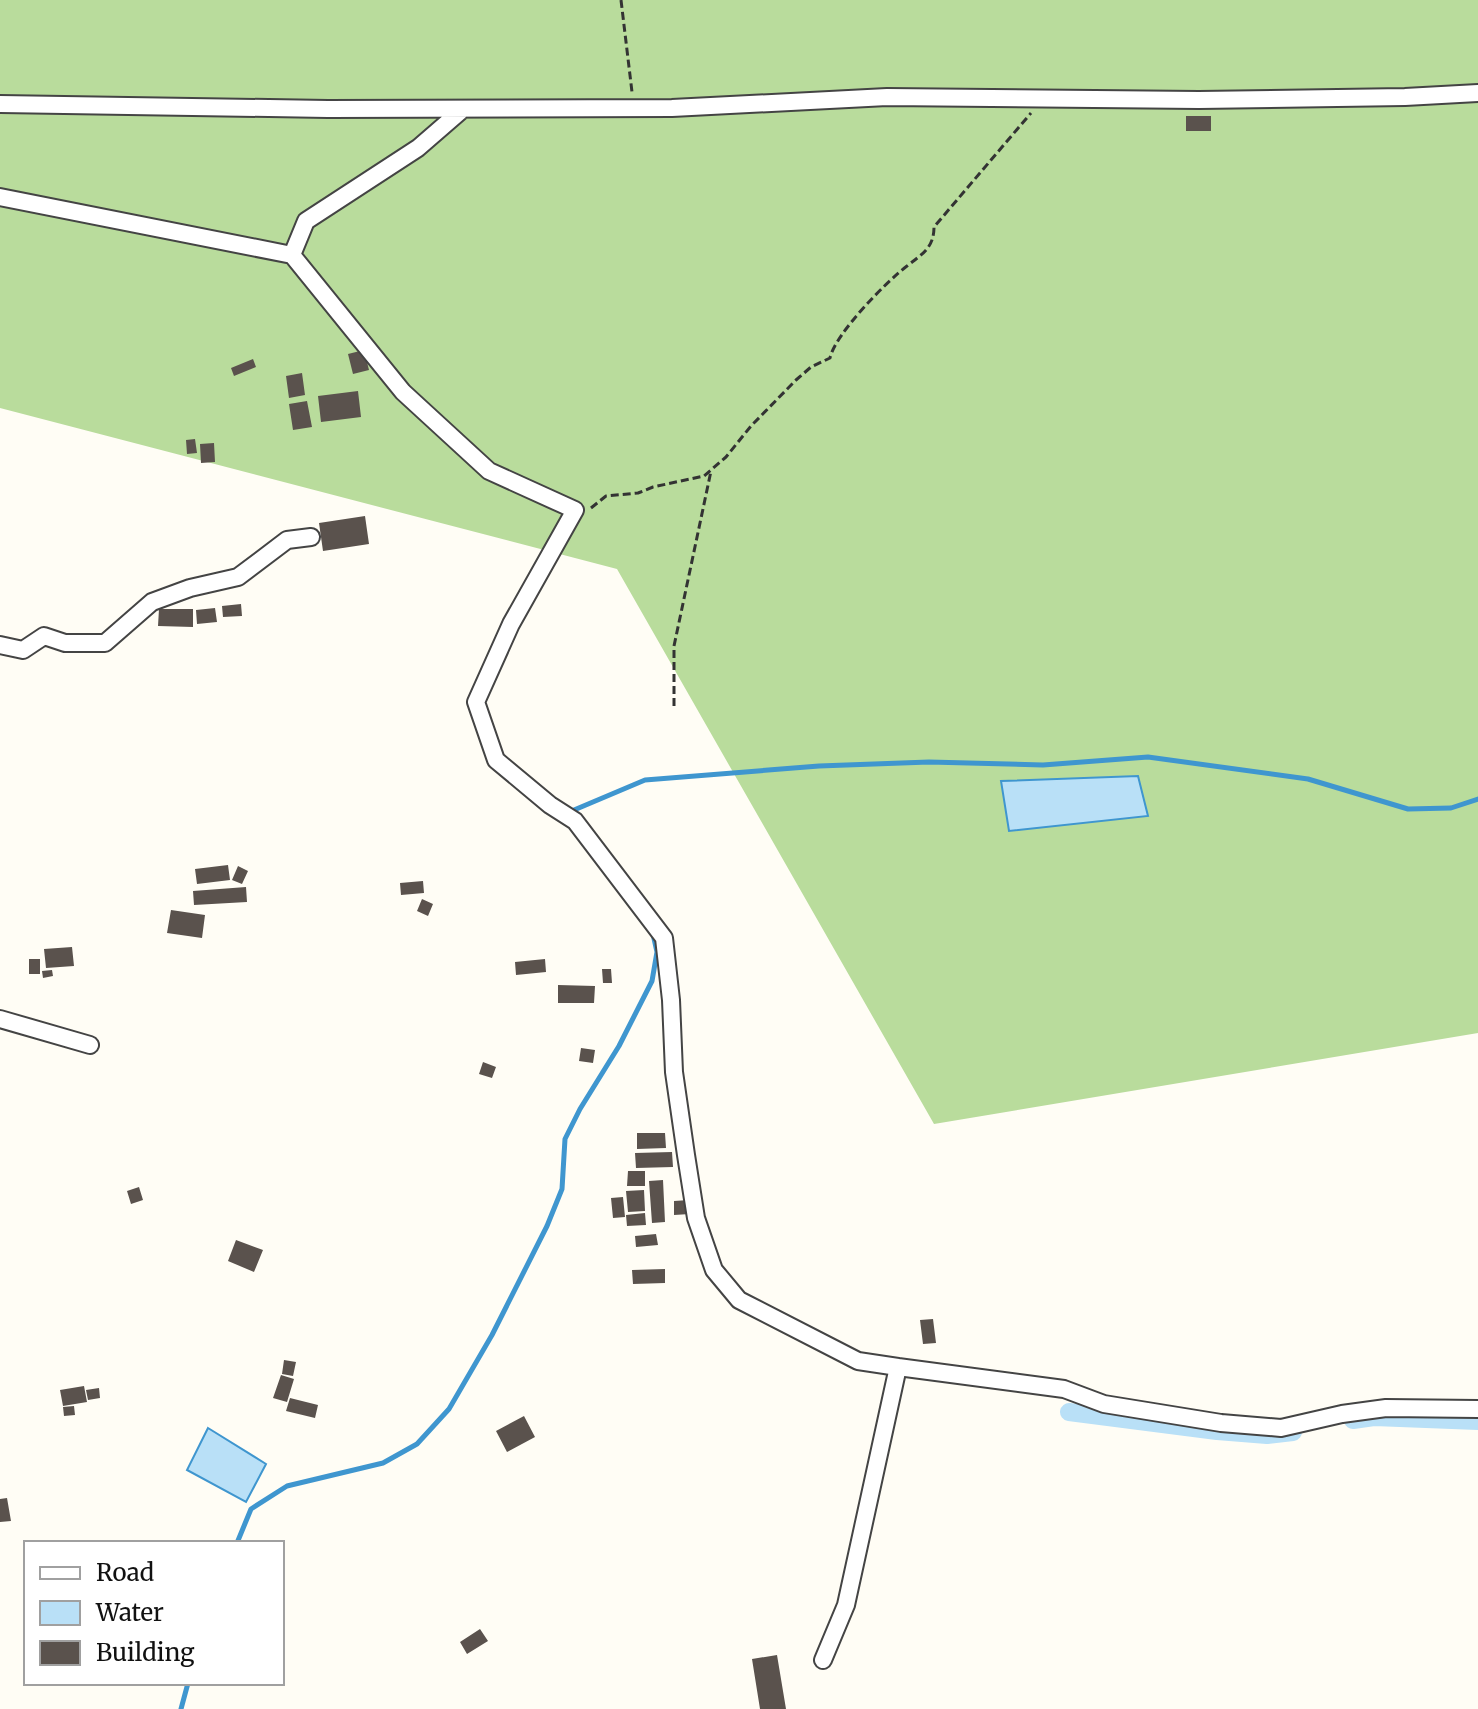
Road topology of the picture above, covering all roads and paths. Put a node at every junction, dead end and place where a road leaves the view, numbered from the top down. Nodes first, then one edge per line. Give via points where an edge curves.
1 (621, 0) edge
2 (1478, 93) edge
3 (1044, 98) junction
4 (0, 104) edge
5 (633, 108) junction
6 (463, 109) junction
7 (0, 197) edge
8 (292, 255) junction
9 (712, 467) junction
10 (587, 511) dead end
11 (311, 537) dead end
12 (0, 645) edge
13 (674, 706) dead end
14 (0, 1019) edge
15 (90, 1045) dead end
16 (898, 1367) junction
17 (1478, 1409) edge
18 (823, 1660) dead end

1 - 5 path
2 - 3 street
3 - 5 street via 887,97
3 - 9 path via 934,227 927,251 855,318 832,347 830,358 796,380
4 - 6 street
5 - 6 street
6 - 8 street via 418,148 306,221
7 - 8 street
8 - 16 street via 403,392 489,471 575,510 511,624 476,702 496,760 575,821 664,938 674,1072 696,1218 714,1270 739,1300 858,1361
9 - 10 path via 704,476 606,496
9 - 13 path via 674,646
11 - 12 street via 287,540 238,577 152,602 105,643 65,643 44,636 23,650
14 - 15 street
16 - 17 street via 1064,1389 1104,1404 1221,1423 1281,1428 1386,1408
16 - 18 street via 846,1605

